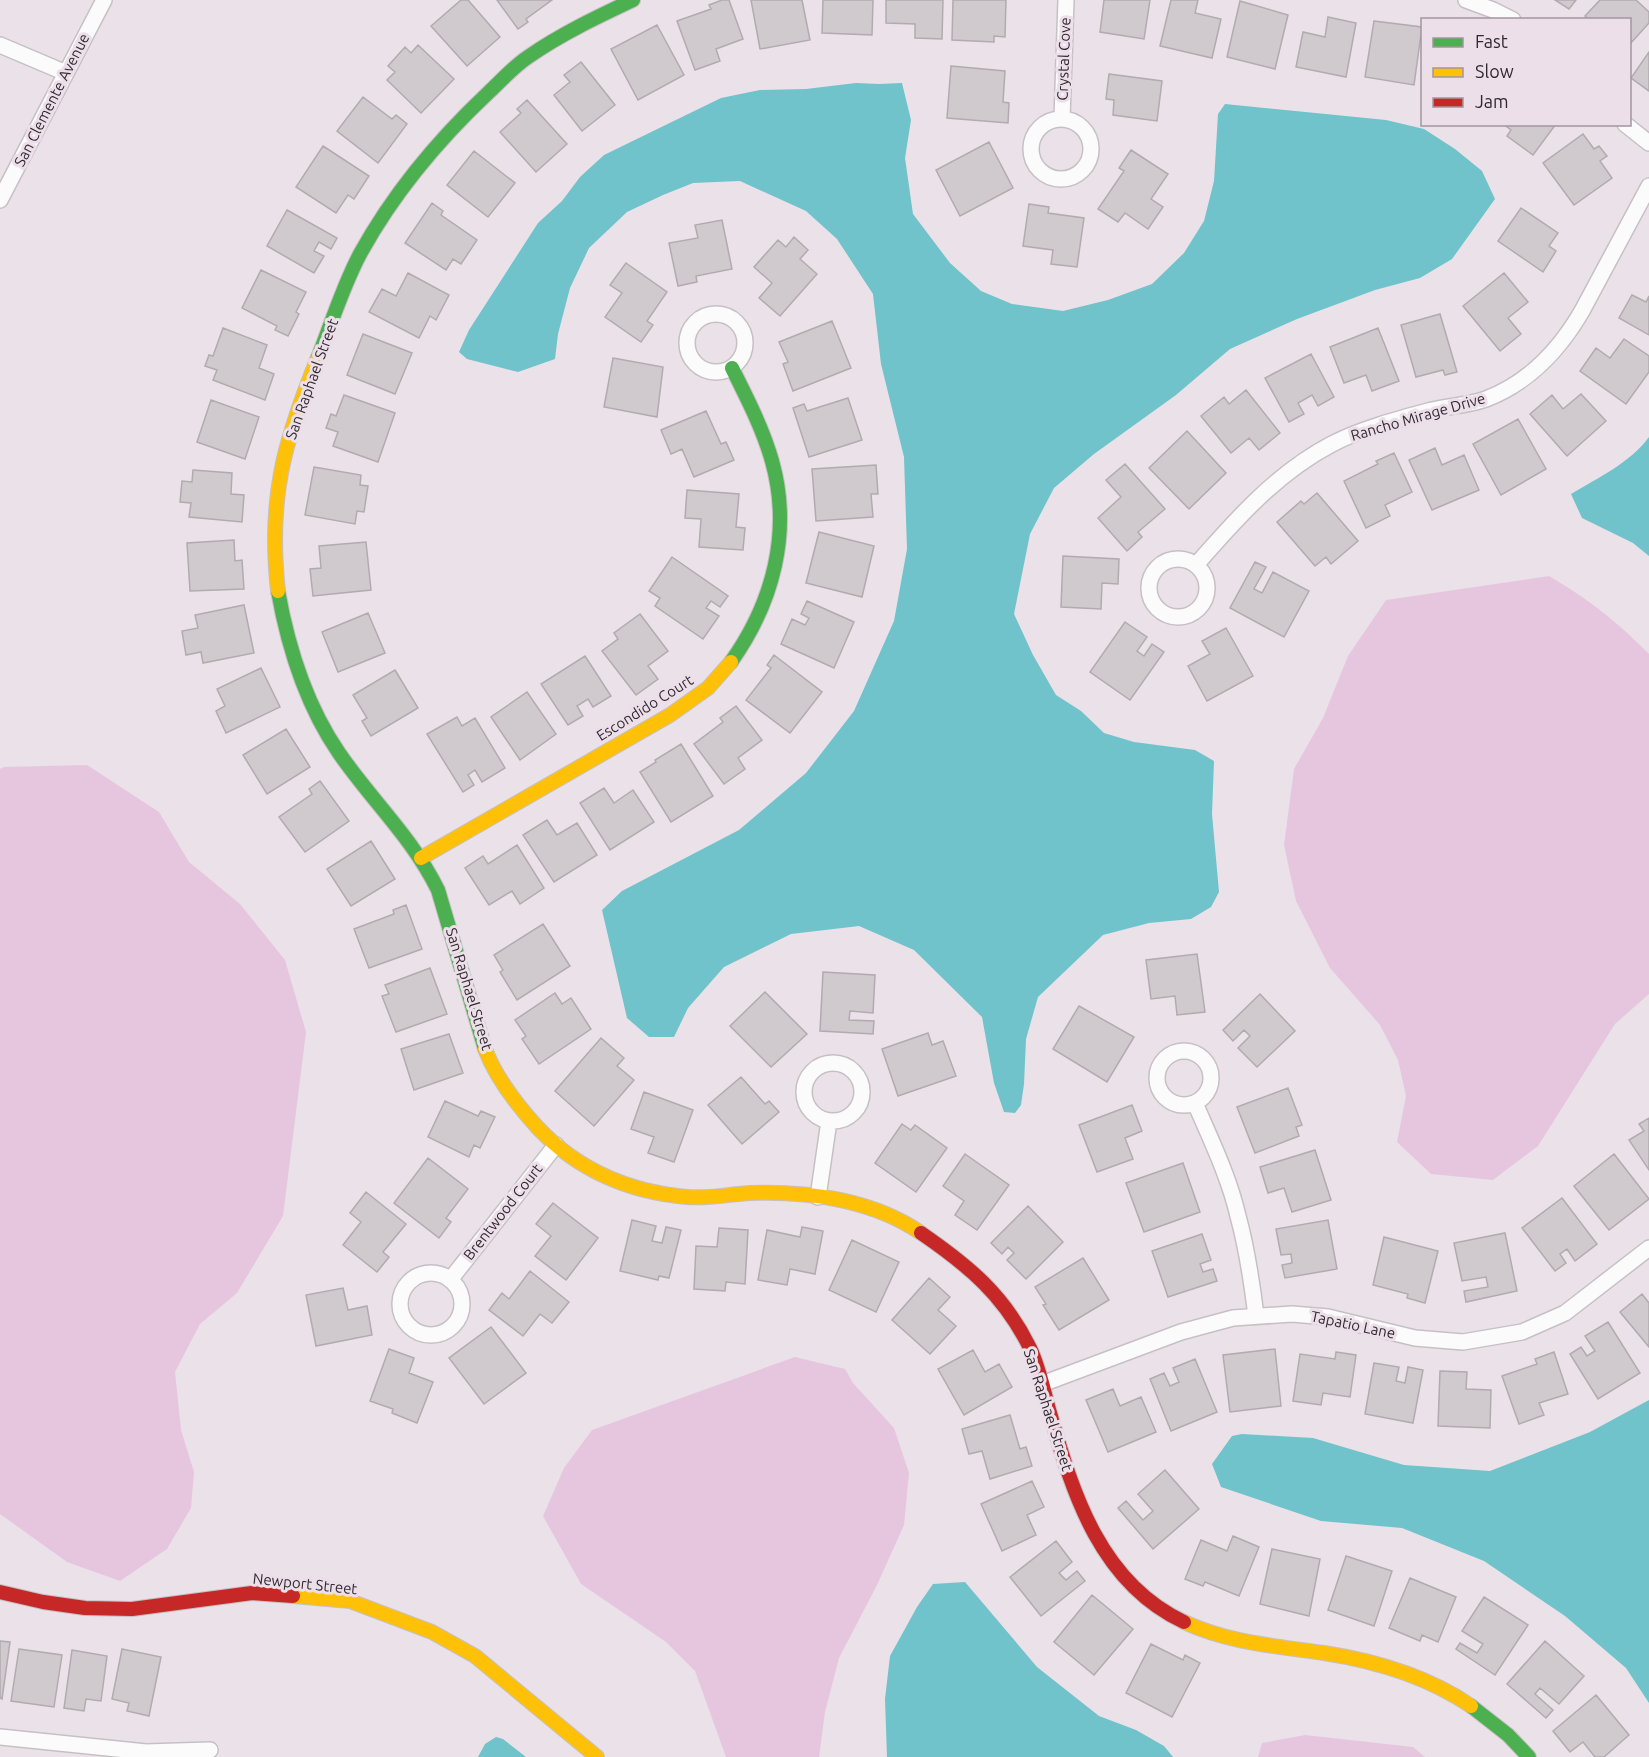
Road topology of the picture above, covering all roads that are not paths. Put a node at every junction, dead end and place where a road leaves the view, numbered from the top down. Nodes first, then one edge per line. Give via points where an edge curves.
1 (104, 0) edge
2 (633, 0) edge
3 (1066, 0) edge
4 (1466, 0) edge
5 (1509, 18) edge
6 (0, 45) edge
7 (66, 73) junction
8 (1062, 118) junction
9 (1628, 126) edge
10 (1649, 143) edge
11 (1649, 186) edge
12 (0, 200) edge
13 (732, 368) dead end
14 (1196, 565) dead end
15 (421, 858) junction
16 (1195, 1104) dead end
17 (829, 1121) dead end
18 (556, 1145) junction
19 (818, 1197) junction
20 (1649, 1248) edge
21 (450, 1280) junction
22 (1256, 1316) junction
23 (1042, 1384) junction
24 (0, 1592) edge
25 (0, 1737) edge
26 (210, 1750) dead end
27 (597, 1757) edge
28 (1529, 1757) edge

1 - 7 street, San Clemente Avenue
2 - 15 street, San Raphael Street via 526,58 461,117 412,174 359,258 298,408 279,474 279,606 294,658 326,731 344,760 403,829
3 - 8 street, Crystal Cove
4 - 5 street
6 - 7 street
7 - 12 street, San Clemente Avenue
8 - 8 street via 1042,124 1031,144 1035,165 1059,180 1080,174 1092,154 1092,144 1081,125
9 - 10 street
11 - 14 street, Rancho Mirage Drive via 1571,330 1541,364 1485,399 1382,425 1333,443 1288,472 1249,507
13 - 15 street, Escondido Court via 758,423 775,473 780,503 773,580 761,612 734,659 706,689 670,714
15 - 18 street, San Raphael Street via 440,894 487,1053 509,1090
16 - 22 street via 1218,1154 1238,1215
17 - 19 street
18 - 19 street, San Raphael Street via 590,1170 666,1196 701,1198 754,1193
18 - 21 street, Brentwood Court
19 - 23 street, San Raphael Street via 872,1209 908,1224 981,1279 1013,1319 1033,1353
20 - 22 street, Tapatio Lane via 1564,1313 1522,1332 1463,1342 1415,1338 1328,1317
21 - 21 street via 424,1273 405,1286 399,1307 402,1317 417,1332 438,1334 455,1324 462,1304 460,1293
22 - 23 street, Tapatio Lane via 1181,1332
23 - 28 street, San Raphael Street via 1087,1525 1112,1563 1163,1610 1195,1627 1263,1647 1330,1654 1405,1671 1440,1686 1477,1709 1503,1728
24 - 27 street, Newport Street via 85,1608 132,1609 252,1593 350,1601 432,1632 475,1656
25 - 26 street via 146,1752

